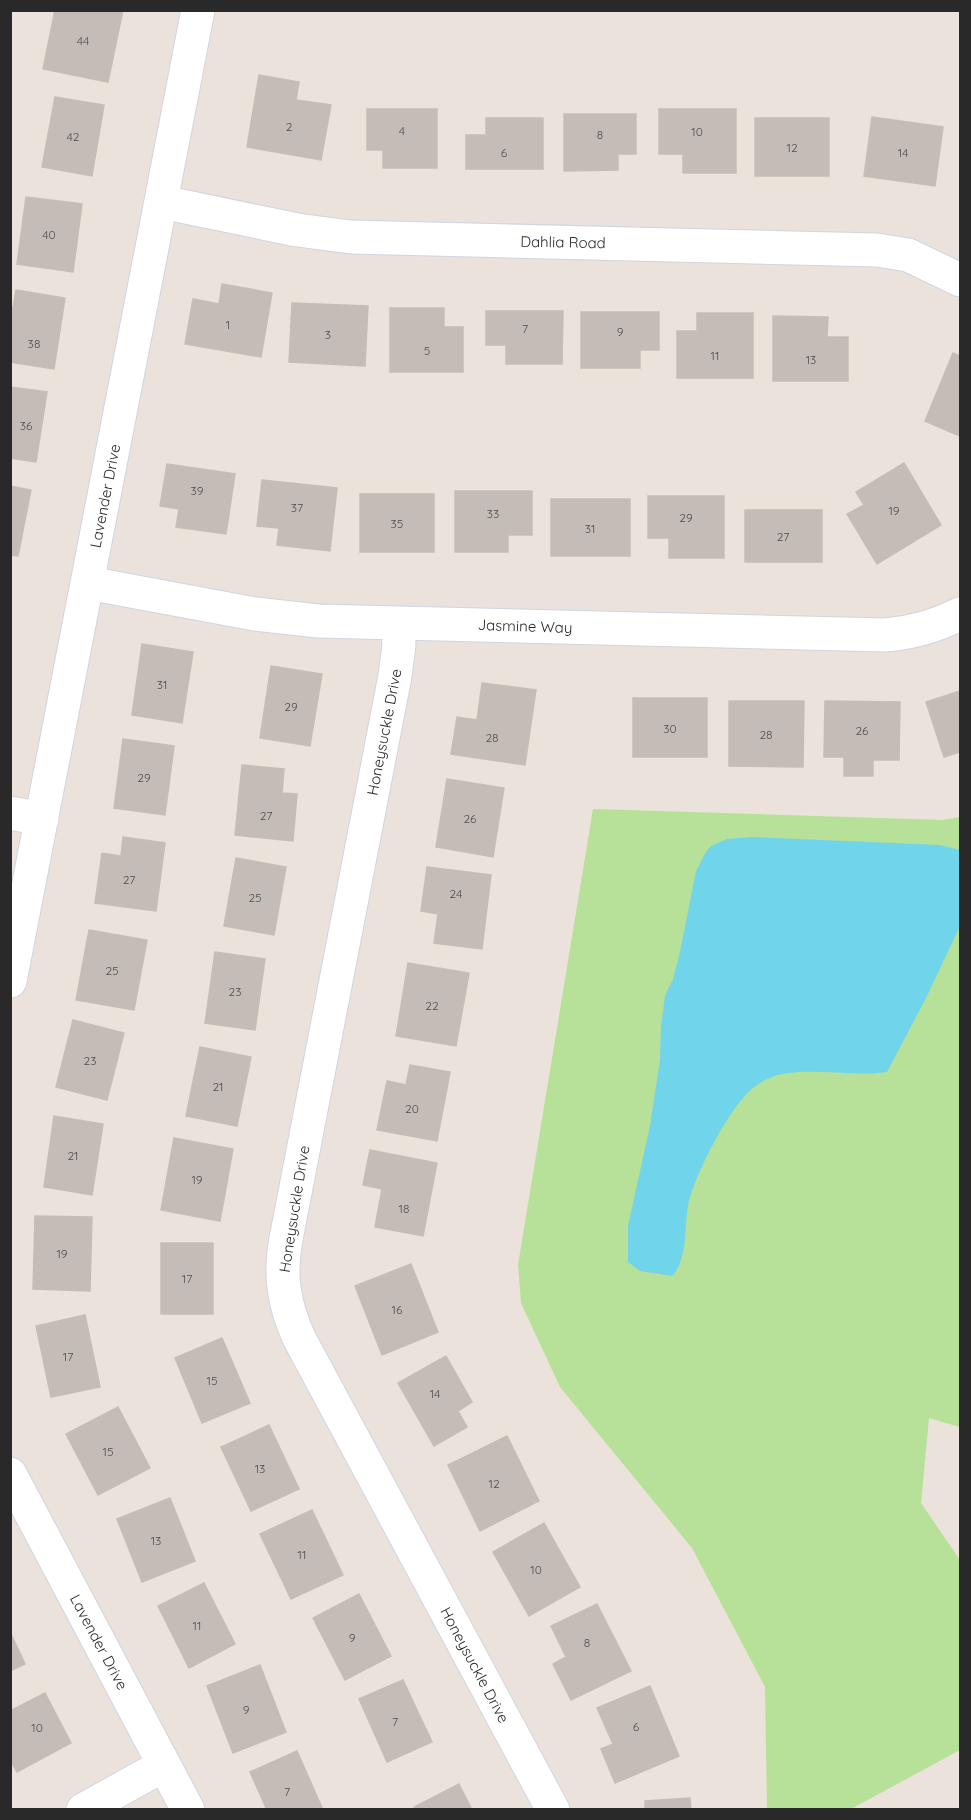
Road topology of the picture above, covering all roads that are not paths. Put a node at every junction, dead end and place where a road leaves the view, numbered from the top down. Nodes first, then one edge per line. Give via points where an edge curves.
1 (198, 10) edge
2 (162, 202) junction
3 (960, 280) edge
4 (88, 583) junction
5 (960, 614) edge
6 (398, 623) junction
7 (26, 816) edge
8 (10, 981) edge
9 (10, 1474) edge
10 (164, 1765) junction
11 (83, 1809) edge
12 (188, 1809) edge
13 (553, 1809) edge

1 - 2 street, Lavender Drive
2 - 3 street, Dahlia Road via 351,237 877,250 908,255
2 - 4 street, Lavender Drive
4 - 6 street, Jasmine Way via 284,618
4 - 7 street, Lavender Drive
5 - 6 street, Jasmine Way via 930,628 885,636
6 - 13 street, Honeysuckle Drive via 395,676 286,1239 283,1287 299,1338
7 - 8 street, Lavender Drive
9 - 10 street, Lavender Drive
10 - 11 street
10 - 12 street, Lavender Drive

